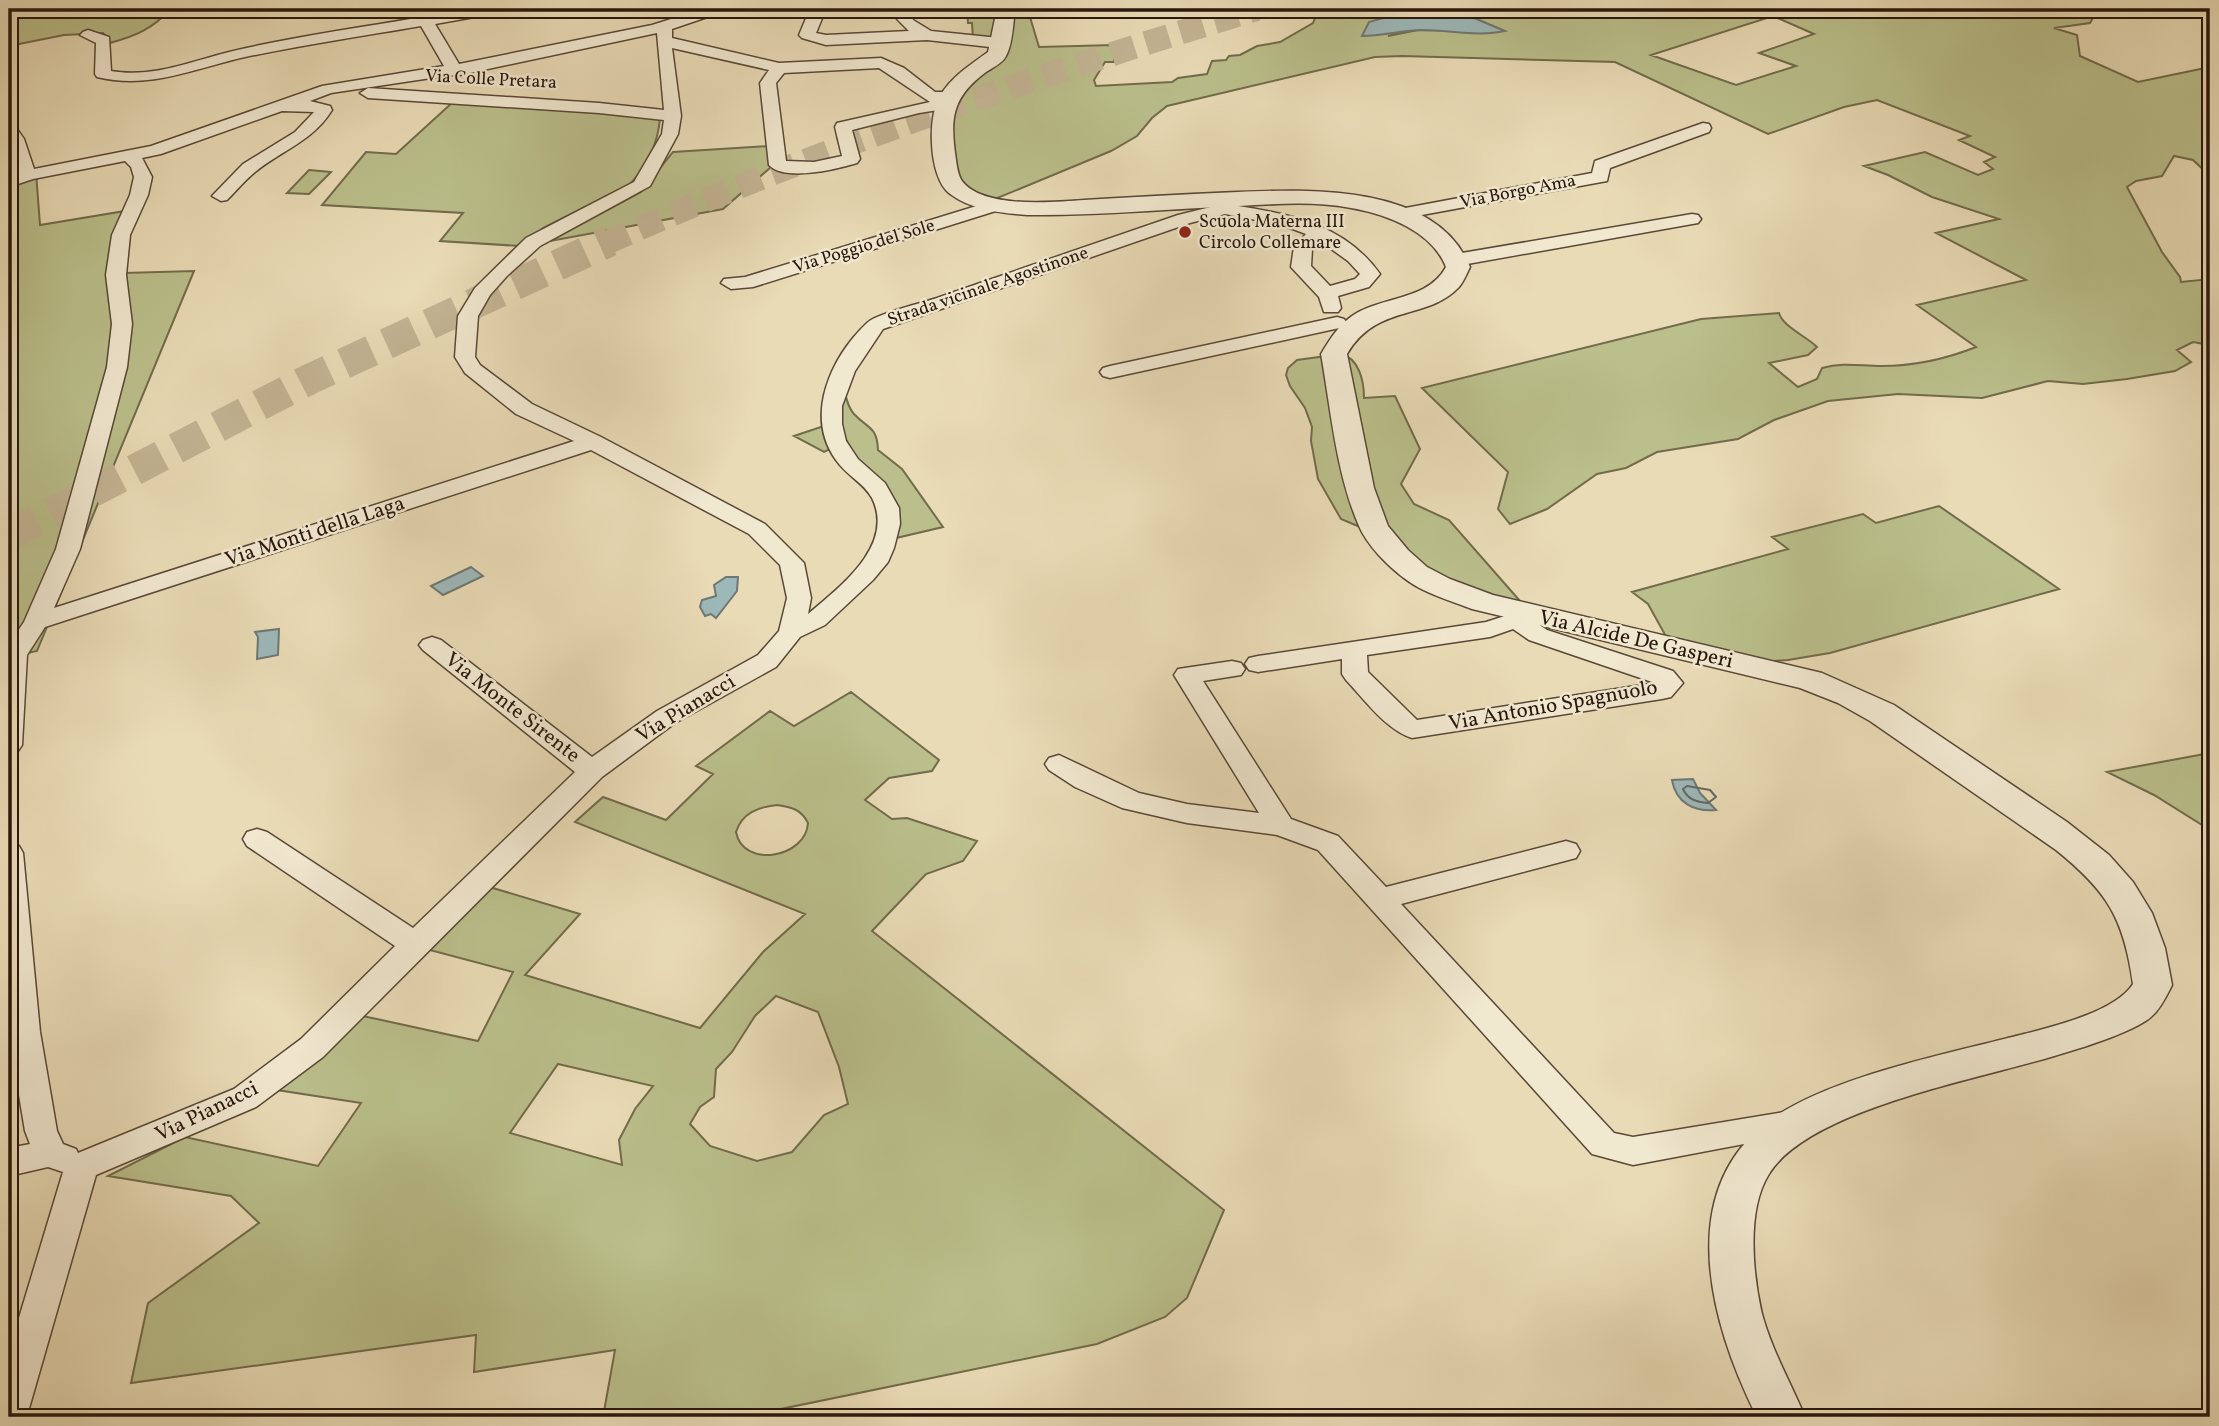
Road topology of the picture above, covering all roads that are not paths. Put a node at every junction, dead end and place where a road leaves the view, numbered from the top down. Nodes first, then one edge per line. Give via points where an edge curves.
1 (497, 9) edge
2 (717, 9) edge
3 (905, 9) edge
4 (1006, 9) edge
5 (422, 15) edge
6 (815, 16) dead end
7 (663, 34) junction
8 (88, 35) dead end
9 (928, 35) junction
10 (999, 43) junction
11 (779, 68) junction
12 (454, 71) junction
13 (947, 101) junction
14 (308, 105) junction
15 (673, 116) junction
16 (1703, 128) dead end
17 (9, 130) edge
18 (134, 161) junction
19 (29, 176) junction
20 (9, 182) edge
21 (221, 196) dead end
22 (1229, 204) junction
23 (996, 205) junction
24 (1401, 214) junction
25 (1692, 219) dead end
26 (1320, 231) junction
27 (1456, 260) junction
28 (731, 283) dead end
29 (1326, 293) junction
30 (1344, 325) junction
31 (1110, 372) dead end
32 (593, 442) junction
33 (1523, 618) junction
34 (36, 622) junction
35 (791, 632) junction
36 (432, 645) dead end
37 (1353, 650) junction
38 (9, 745) edge
39 (1059, 764) dead end
40 (593, 771) junction
41 (1281, 826) junction
42 (257, 839) dead end
43 (1566, 851) dead end
44 (9, 853) edge
45 (1380, 900) junction
46 (415, 944) junction
47 (1801, 1122) junction
48 (50, 1153) junction
49 (9, 1162) edge
50 (82, 1166) junction
51 (9, 1412) edge
52 (1782, 1417) edge

1 - 5 street
2 - 7 street
3 - 9 street via 907,24
4 - 10 street
5 - 8 street via 141,79 103,74 104,40
5 - 12 street
6 - 9 street via 807,35 826,40
7 - 11 street
7 - 12 street
7 - 15 street, Via Pianacci
9 - 10 street
10 - 13 street via 998,55 969,76
11 - 13 street via 881,63 931,97
11 - 13 street via 768,83 778,165 792,168 851,159 843,128
12 - 18 street via 318,91
13 - 23 street via 945,158 950,181 962,192
14 - 15 street, Via Colle Pretara via 335,96 370,93
14 - 18 street, Via Colle Pretara via 281,110
14 - 21 street via 323,108 323,114 251,167
15 - 32 street, Via Pianacci via 670,134 641,186 533,242 482,292 468,316 465,357 472,369 524,409
16 - 24 street, Via Borgo Ama via 1601,165 1601,177
17 - 19 street via 18,141 21,163
18 - 19 street
18 - 34 street via 143,177 121,235 116,275 122,324 117,367 68,549
19 - 20 street
22 - 23 street via 1045,209
22 - 24 street via 1324,197
22 - 26 street, Strada vicinale Agostinone
22 - 35 street, Strada vicinale Agostinone via 876,325 839,378 833,433 845,458 873,482 886,502 888,533 874,564 810,624
23 - 28 street, Via Poggio del Sole via 746,284
24 - 27 street via 1434,234
25 - 27 street
26 - 29 street via 1303,247 1301,267
26 - 29 street, Strada vicinale Agostinone via 1339,242 1370,274 1362,284
27 - 30 street via 1456,276 1446,286
29 - 30 street
30 - 31 street
30 - 33 street, Via Alcide De Gasperi via 1334,354 1360,488 1374,528 1416,573
32 - 34 street, Via Monti della Laga
32 - 35 street, Via Pianacci via 757,529 792,563 799,598
33 - 37 street via 1490,629
33 - 37 street, Via Antonio Spagnuolo via 1538,635 1664,677 1670,683 1662,691 1412,729 1355,674
33 - 47 street, Via Alcide De Gasperi via 1810,680 1850,696 1882,713 2087,856 2121,892 2148,952 2153,985 2137,1007 2069,1038 1889,1087
34 - 38 street via 14,655
35 - 40 street, Via Pianacci via 768,661 666,717
36 - 40 street, Via Monte Sirente
37 - 41 street via 1187,676
39 - 41 street via 1094,786 1132,801
40 - 46 street, Via Pianacci
41 - 45 street via 1328,843
42 - 46 street
43 - 45 street
44 - 48 street via 23,1031 41,1131
45 - 47 street via 1604,1144 1633,1151
46 - 50 street, Via Pianacci via 312,1048 245,1098
47 - 52 street, Via Alcide De Gasperi via 1774,1139 1751,1166 1738,1200 1732,1236 1742,1321 1758,1369
48 - 49 street
48 - 50 street
50 - 51 street

